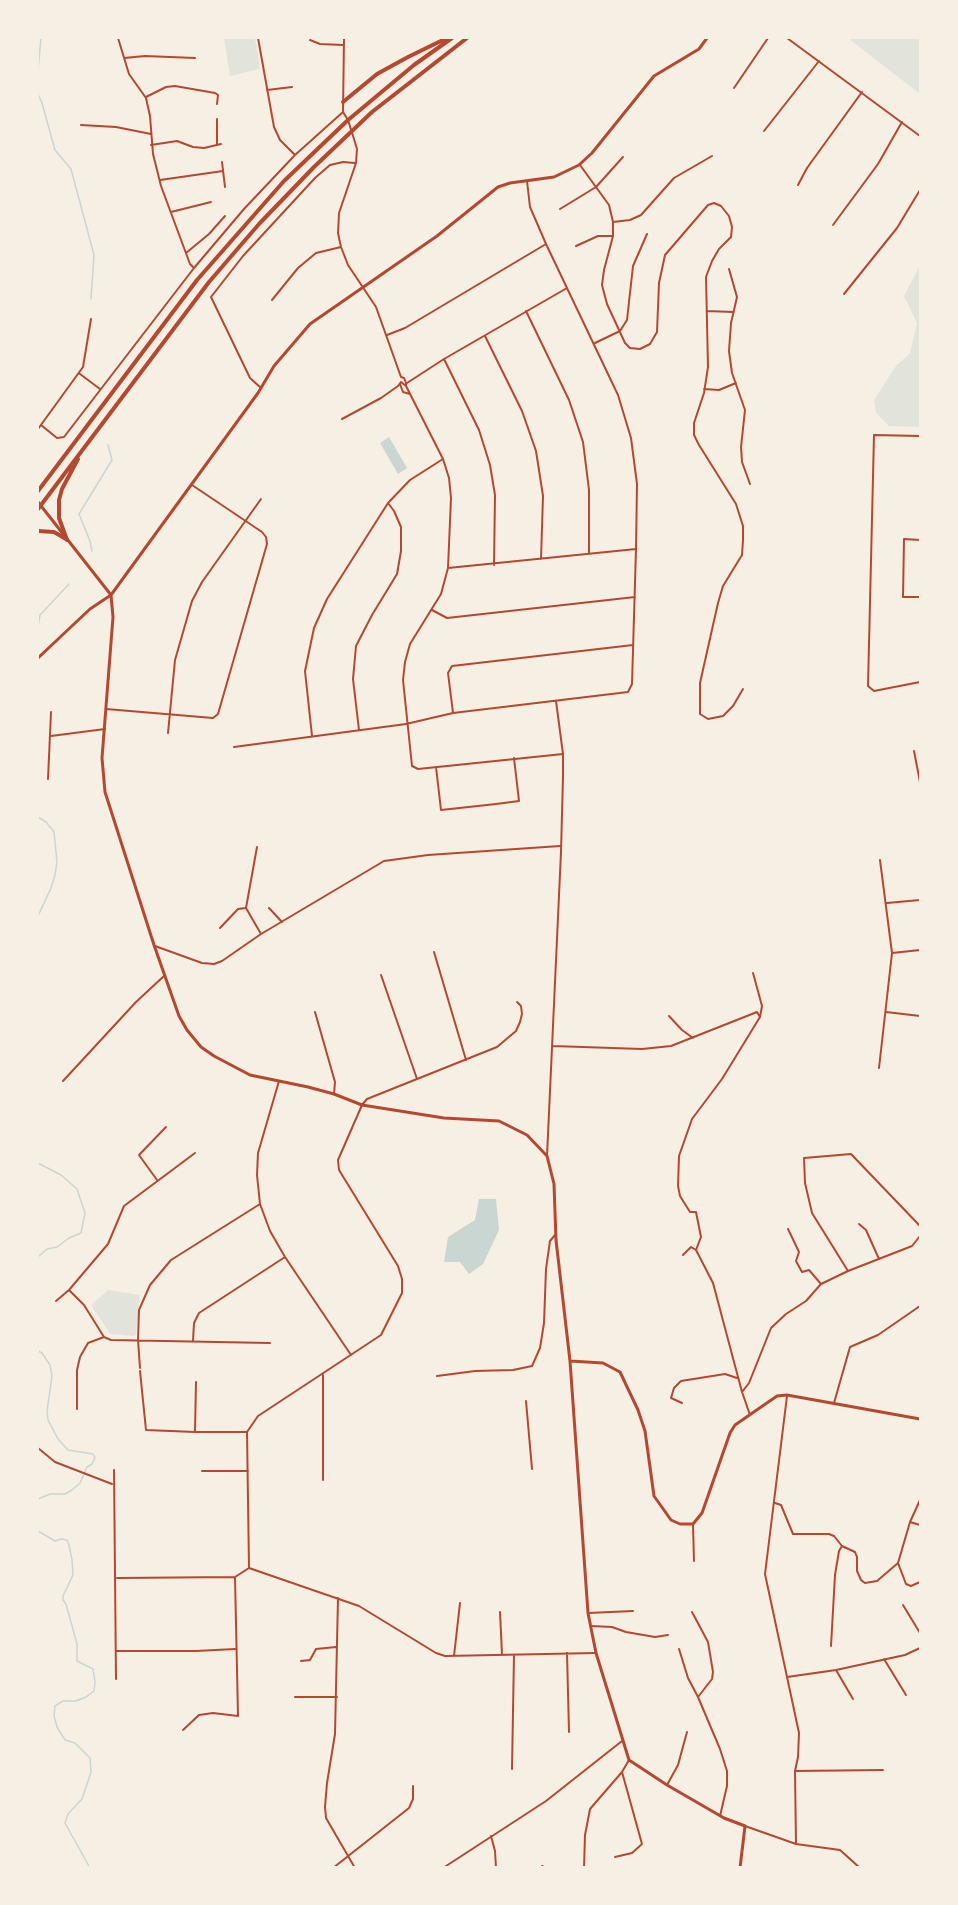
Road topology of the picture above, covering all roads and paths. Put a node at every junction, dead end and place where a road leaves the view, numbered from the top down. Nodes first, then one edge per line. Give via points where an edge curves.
1 (118, 38) edge
2 (258, 38) edge
3 (344, 38) edge
4 (449, 38) edge
5 (467, 38) edge
6 (707, 38) edge
7 (768, 38) edge
8 (787, 38) edge
9 (310, 40) dead end
10 (344, 45) junction
11 (124, 58) junction
12 (195, 58) dead end
13 (819, 62) junction
14 (292, 87) dead end
15 (734, 88) dead end
16 (267, 90) junction
17 (862, 92) junction
18 (146, 98) junction
19 (343, 102) junction
20 (217, 104) dead end
21 (343, 112) junction
22 (217, 119) dead end
23 (348, 120) junction
24 (902, 122) junction
25 (81, 125) dead end
26 (351, 131) junction
27 (764, 131) dead end
28 (151, 134) junction
29 (921, 136) edge
30 (221, 144) dead end
31 (151, 145) junction
32 (217, 145) junction
33 (295, 155) junction
34 (712, 156) dead end
35 (623, 157) dead end
36 (222, 162) dead end
37 (356, 163) junction
38 (579, 165) junction
39 (223, 171) junction
40 (160, 180) junction
41 (527, 181) junction
42 (798, 185) dead end
43 (225, 187) dead end
44 (596, 187) junction
45 (921, 190) edge
46 (212, 202) dead end
47 (560, 209) dead end
48 (171, 212) junction
49 (225, 216) dead end
50 (613, 222) junction
51 (833, 225) dead end
52 (647, 234) dead end
53 (613, 236) junction
54 (546, 244) junction
55 (576, 246) dead end
56 (341, 247) junction
57 (186, 253) junction
58 (194, 268) junction
59 (729, 269) dead end
60 (364, 287) junction
61 (567, 288) junction
62 (844, 294) dead end
63 (272, 300) dead end
64 (526, 311) junction
65 (707, 311) junction
66 (733, 312) junction
67 (91, 319) dead end
68 (620, 331) junction
69 (386, 335) junction
70 (484, 336) junction
71 (594, 343) junction
72 (444, 359) junction
73 (80, 374) junction
74 (403, 377) junction
75 (413, 378) junction
76 (400, 383) junction
77 (736, 383) junction
78 (406, 385) junction
79 (100, 388) junction
80 (261, 388) junction
81 (704, 389) junction
82 (410, 394) junction
83 (342, 419) dead end
84 (41, 425) junction
85 (38, 429) edge
86 (921, 436) edge
87 (82, 450) junction
88 (443, 459) junction
89 (191, 484) junction
90 (750, 484) dead end
91 (38, 491) edge
92 (261, 499) dead end
93 (388, 503) junction
94 (38, 505) edge
95 (246, 522) junction
96 (38, 531) edge
97 (67, 540) junction
98 (921, 540) edge
99 (636, 549) junction
100 (589, 553) junction
101 (541, 559) junction
102 (494, 564) junction
103 (448, 568) junction
104 (111, 595) junction
105 (635, 597) junction
106 (921, 597) edge
107 (432, 610) junction
108 (633, 645) junction
109 (38, 658) edge
110 (921, 682) edge
111 (743, 689) dead end
112 (556, 701) junction
113 (106, 709) junction
114 (51, 712) dead end
115 (453, 713) junction
116 (169, 714) junction
117 (406, 724) junction
118 (105, 729) junction
119 (359, 730) junction
120 (168, 733) dead end
121 (50, 736) junction
122 (312, 736) junction
123 (234, 747) dead end
124 (914, 751) dead end
125 (563, 754) junction
126 (514, 758) junction
127 (436, 767) junction
128 (920, 771) edge
129 (48, 779) dead end
130 (921, 782) edge
131 (560, 846) junction
132 (257, 847) dead end
133 (880, 860) dead end
134 (921, 900) edge
135 (886, 903) junction
136 (246, 908) junction
137 (269, 908) dead end
138 (282, 922) junction
139 (220, 928) dead end
140 (261, 934) junction
141 (154, 945) junction
142 (921, 950) edge
143 (434, 951) dead end
144 (892, 953) junction
145 (753, 973) dead end
146 (165, 975) junction
147 (381, 975) dead end
148 (517, 1002) dead end
149 (315, 1012) dead end
150 (886, 1012) junction
151 (669, 1016) dead end
152 (921, 1016) edge
153 (760, 1017) junction
154 (693, 1038) junction
155 (553, 1046) junction
156 (466, 1060) junction
157 (879, 1068) dead end
158 (417, 1079) junction
159 (63, 1081) dead end
160 (279, 1081) junction
161 (334, 1094) junction
162 (362, 1105) junction
163 (166, 1127) dead end
164 (195, 1153) dead end
165 (547, 1156) junction
166 (157, 1180) junction
167 (260, 1204) junction
168 (860, 1224) dead end
169 (921, 1226) edge
170 (788, 1229) dead end
171 (556, 1233) junction
172 (921, 1236) edge
173 (696, 1250) junction
174 (683, 1255) dead end
175 (285, 1257) junction
176 (879, 1259) junction
177 (848, 1271) junction
178 (822, 1284) junction
179 (69, 1290) junction
180 (56, 1301) dead end
181 (921, 1306) edge
182 (104, 1337) junction
183 (138, 1340) junction
184 (193, 1341) junction
185 (270, 1343) dead end
186 (351, 1355) junction
187 (570, 1361) junction
188 (322, 1375) junction
189 (437, 1376) dead end
190 (738, 1378) junction
191 (196, 1382) dead end
192 (742, 1392) junction
193 (787, 1395) junction
194 (526, 1401) dead end
195 (682, 1403) dead end
196 (834, 1403) junction
197 (77, 1409) dead end
198 (750, 1415) junction
199 (921, 1419) edge
200 (195, 1432) junction
201 (247, 1432) junction
202 (38, 1448) edge
203 (532, 1469) dead end
204 (114, 1470) dead end
205 (202, 1471) dead end
206 (248, 1471) junction
207 (323, 1480) dead end
208 (113, 1485) junction
209 (921, 1500) edge
210 (774, 1503) junction
211 (910, 1522) junction
212 (693, 1524) junction
213 (921, 1525) edge
214 (842, 1546) junction
215 (694, 1561) dead end
216 (898, 1563) junction
217 (249, 1568) junction
218 (235, 1577) junction
219 (116, 1578) junction
220 (921, 1582) edge
221 (338, 1598) junction
222 (459, 1603) dead end
223 (903, 1605) dead end
224 (633, 1611) dead end
225 (500, 1612) dead end
226 (692, 1612) dead end
227 (588, 1613) junction
228 (591, 1626) junction
229 (921, 1633) edge
230 (668, 1635) dead end
231 (831, 1646) dead end
232 (336, 1647) junction
233 (921, 1648) edge
234 (235, 1649) junction
235 (679, 1649) dead end
236 (116, 1651) junction
237 (567, 1653) junction
238 (596, 1653) junction
239 (502, 1654) junction
240 (514, 1654) junction
241 (454, 1656) junction
242 (884, 1659) junction
243 (301, 1661) dead end
244 (836, 1670) junction
245 (787, 1677) junction
246 (116, 1679) dead end
247 (906, 1695) dead end
248 (295, 1697) dead end
249 (337, 1697) junction
250 (698, 1697) junction
251 (853, 1700) dead end
252 (183, 1730) dead end
253 (569, 1732) dead end
254 (687, 1732) dead end
255 (622, 1741) junction
256 (629, 1760) junction
257 (512, 1769) dead end
258 (883, 1770) dead end
259 (795, 1771) junction
260 (622, 1772) junction
261 (667, 1785) junction
262 (413, 1786) dead end
263 (720, 1816) junction
264 (745, 1826) junction
265 (491, 1836) junction
266 (796, 1844) junction
267 (349, 1857) junction
268 (615, 1857) dead end
269 (921, 1867) edge
270 (333, 1868) edge
271 (355, 1868) edge
272 (442, 1868) edge
273 (496, 1868) edge
274 (584, 1868) edge
275 (740, 1868) edge
276 (862, 1868) edge

1 - 11 street
2 - 16 street
3 - 10 street
4 - 19 main road via 377,74
4 - 23 main road
5 - 26 main road
6 - 38 street via 699,49 654,76
7 - 15 street
8 - 13 street
9 - 10 street
10 - 19 street
11 - 12 street
11 - 18 street via 129,74
13 - 17 street
13 - 27 street
14 - 16 street
16 - 33 street via 274,127
17 - 24 street
17 - 42 street
18 - 20 street via 175,86 216,93
18 - 28 street
19 - 21 street
21 - 23 street
21 - 33 street
22 - 32 street
23 - 26 street
23 - 91 main road via 284,181 197,280
24 - 29 street
24 - 51 street via 878,164
25 - 28 street
26 - 37 street via 357,149
26 - 87 main road via 209,282
28 - 31 street
30 - 32 street
31 - 32 street via 177,141 193,147
31 - 40 street
33 - 58 street
34 - 50 street via 674,178 642,215
35 - 44 street
36 - 39 street
37 - 56 street via 339,213
37 - 80 street via 330,165 315,178 243,255 211,297 250,378
38 - 41 street via 554,177
38 - 44 street
39 - 40 street
39 - 43 street
40 - 48 street
41 - 54 street via 530,207
41 - 60 street via 498,187
44 - 47 street
44 - 50 street via 609,205
45 - 62 street via 897,228
46 - 48 street
48 - 57 street
49 - 57 street
50 - 53 street
52 - 68 street via 633,266 627,320
53 - 55 street via 598,236
53 - 68 street via 602,285
54 - 61 street
54 - 69 street via 405,328
56 - 60 street
56 - 63 street via 316,253
57 - 58 street
58 - 79 street
59 - 66 street via 737,297
60 - 69 street
60 - 80 street via 310,324 274,366
61 - 64 street
61 - 71 street
64 - 70 street
64 - 100 street via 569,400 583,442 590,490
65 - 66 street
65 - 68 street via 706,277 719,249 731,237 732,227 729,216 714,203 702,210 665,255 659,283 657,332 650,344 630,348
65 - 81 street via 708,368
66 - 77 street via 729,351
67 - 73 street
68 - 71 street
69 - 74 street
70 - 72 street
70 - 101 street via 522,411 536,451 543,496
71 - 99 street via 618,396 631,438 637,484
72 - 75 street
72 - 102 street via 479,430 490,465 495,495
73 - 79 street
73 - 84 street
74 - 75 street
74 - 76 street
74 - 78 street
75 - 78 street
76 - 78 street
76 - 82 street via 403,392
76 - 83 street
77 - 81 street via 719,390
77 - 90 street via 744,410 742,462
78 - 82 street
79 - 84 street via 64,437 57,438
80 - 89 street
81 - 111 street via 694,435 736,504 744,531 742,555 723,586 718,603 700,683 700,714 708,718 723,716
82 - 88 street
84 - 85 street
86 - 110 street via 875,435 867,686 874,692
87 - 94 main road
87 - 97 main road via 59,500 59,518
88 - 93 street via 410,480
88 - 103 street via 451,498
89 - 95 street
89 - 104 street
92 - 95 street
93 - 119 street via 401,527 401,551 397,574 356,646 353,679
93 - 122 street via 327,599 314,628 305,671
94 - 97 street
95 - 116 street via 192,601 175,660
95 - 116 street via 262,532 267,544 218,714 213,718
96 - 97 main road via 54,532
97 - 104 street
98 - 106 street via 904,539 903,597
99 - 100 street
99 - 105 street
100 - 101 street
101 - 102 street
102 - 103 street
103 - 107 street
104 - 109 street via 90,609
104 - 113 street
105 - 107 street via 447,618
105 - 108 street
107 - 117 street via 407,651 403,680
108 - 112 street via 632,684 628,692
108 - 115 street via 452,666 448,673
112 - 115 street
112 - 125 street
113 - 116 street
113 - 118 street
114 - 121 street
115 - 117 street
116 - 120 street
117 - 119 street
117 - 127 street via 412,766
118 - 121 street
118 - 141 street via 105,792
119 - 122 street
121 - 129 street
122 - 123 street
124 - 128 street
125 - 126 street
125 - 131 street
126 - 127 street
126 - 127 street via 519,801 496,804 441,810
128 - 130 street
131 - 138 street via 384,861
131 - 155 street
132 - 136 street
133 - 135 street
134 - 135 street
135 - 144 street
136 - 139 street via 238,909
136 - 140 street
137 - 138 street
138 - 140 street
140 - 141 street via 214,964
141 - 146 street
142 - 144 street
143 - 156 street
144 - 150 street
145 - 153 street via 762,1006
146 - 159 street
146 - 160 street via 179,1016 201,1047 250,1075
147 - 158 street
148 - 156 street via 522,1014 516,1031 496,1047
149 - 161 street
150 - 152 street
150 - 157 street
151 - 154 street
153 - 154 street via 757,1012
153 - 173 street via 692,1119 680,1156 680,1196 690,1212 696,1212 699,1224 701,1237
154 - 155 street via 671,1046 642,1049
155 - 165 street
156 - 158 street
158 - 162 street
160 - 161 street
160 - 167 street via 258,1153
161 - 162 street
162 - 165 street via 444,1118 499,1120 527,1135
162 - 186 street via 338,1160 339,1170 398,1266 402,1293 381,1335
163 - 166 street via 139,1155
164 - 166 street
165 - 171 street via 554,1184
166 - 179 street via 124,1206 108,1244
167 - 175 street
167 - 183 street via 171,1260 150,1285 143,1301
168 - 176 street
169 - 177 street via 851,1154 804,1158 812,1212
170 - 178 street via 799,1252 796,1262 802,1272 809,1270
171 - 187 street
171 - 189 street via 550,1241 546,1269 540,1348 532,1366
172 - 176 street via 912,1246
173 - 174 street via 691,1247
173 - 190 street via 713,1283
175 - 184 street via 199,1313
175 - 186 street
176 - 177 street
177 - 178 street
178 - 192 street via 771,1328
179 - 180 street
179 - 182 street via 84,1305
181 - 196 street via 878,1335 850,1347
182 - 183 street
182 - 197 street via 88,1343 80,1357
183 - 184 street
183 - 200 street via 146,1430
184 - 185 street
186 - 188 street
187 - 212 street via 603,1364 620,1372 645,1431 654,1496 670,1520
187 - 227 street
188 - 201 street via 258,1416
188 - 207 street
190 - 192 street
190 - 195 street via 725,1374 681,1381 671,1398
191 - 200 street
192 - 198 street
193 - 196 street
193 - 198 street via 777,1396
193 - 210 street
194 - 203 street
196 - 199 street
198 - 212 street via 730,1433 702,1513
200 - 201 street
201 - 206 street
202 - 208 street via 55,1462
204 - 208 street
205 - 206 street
206 - 217 street
208 - 219 street
209 - 211 street
210 - 214 street via 781,1505 793,1534 829,1534
210 - 245 street via 765,1574
211 - 213 street
211 - 216 street
212 - 215 street
214 - 216 street via 855,1552 857,1571 865,1582 877,1581
214 - 231 street via 835,1575
216 - 220 street via 906,1584
217 - 218 street
217 - 221 street
218 - 219 street
218 - 234 street
219 - 236 street
221 - 232 street
221 - 241 street via 359,1606 436,1653
222 - 241 street
223 - 229 street
224 - 227 street
225 - 239 street
226 - 250 street via 708,1642 713,1672
227 - 228 street
228 - 230 street via 655,1637
228 - 238 street
232 - 243 street via 316,1649 310,1660
232 - 249 street
233 - 242 street
234 - 236 street
234 - 252 street via 238,1716 206,1713 194,1718
235 - 250 street
236 - 246 street
237 - 238 street
237 - 240 street
237 - 253 street
238 - 255 street
239 - 240 street
239 - 241 street
240 - 257 street
242 - 244 street
242 - 247 street
244 - 245 street
244 - 251 street
245 - 259 street via 799,1733
248 - 249 street
249 - 267 street via 325,1807 326,1818
250 - 263 street via 727,1772
254 - 261 street via 678,1765
255 - 256 street
255 - 265 street via 546,1801
256 - 260 street
256 - 261 street
258 - 259 street
259 - 266 street
260 - 268 street via 642,1844 632,1853
260 - 274 street via 590,1809
261 - 263 street
262 - 267 street via 409,1808
263 - 264 street
264 - 266 street
264 - 275 street
265 - 272 street
265 - 273 street
266 - 276 street via 840,1850
267 - 270 street
267 - 271 street
269 - 276 street

